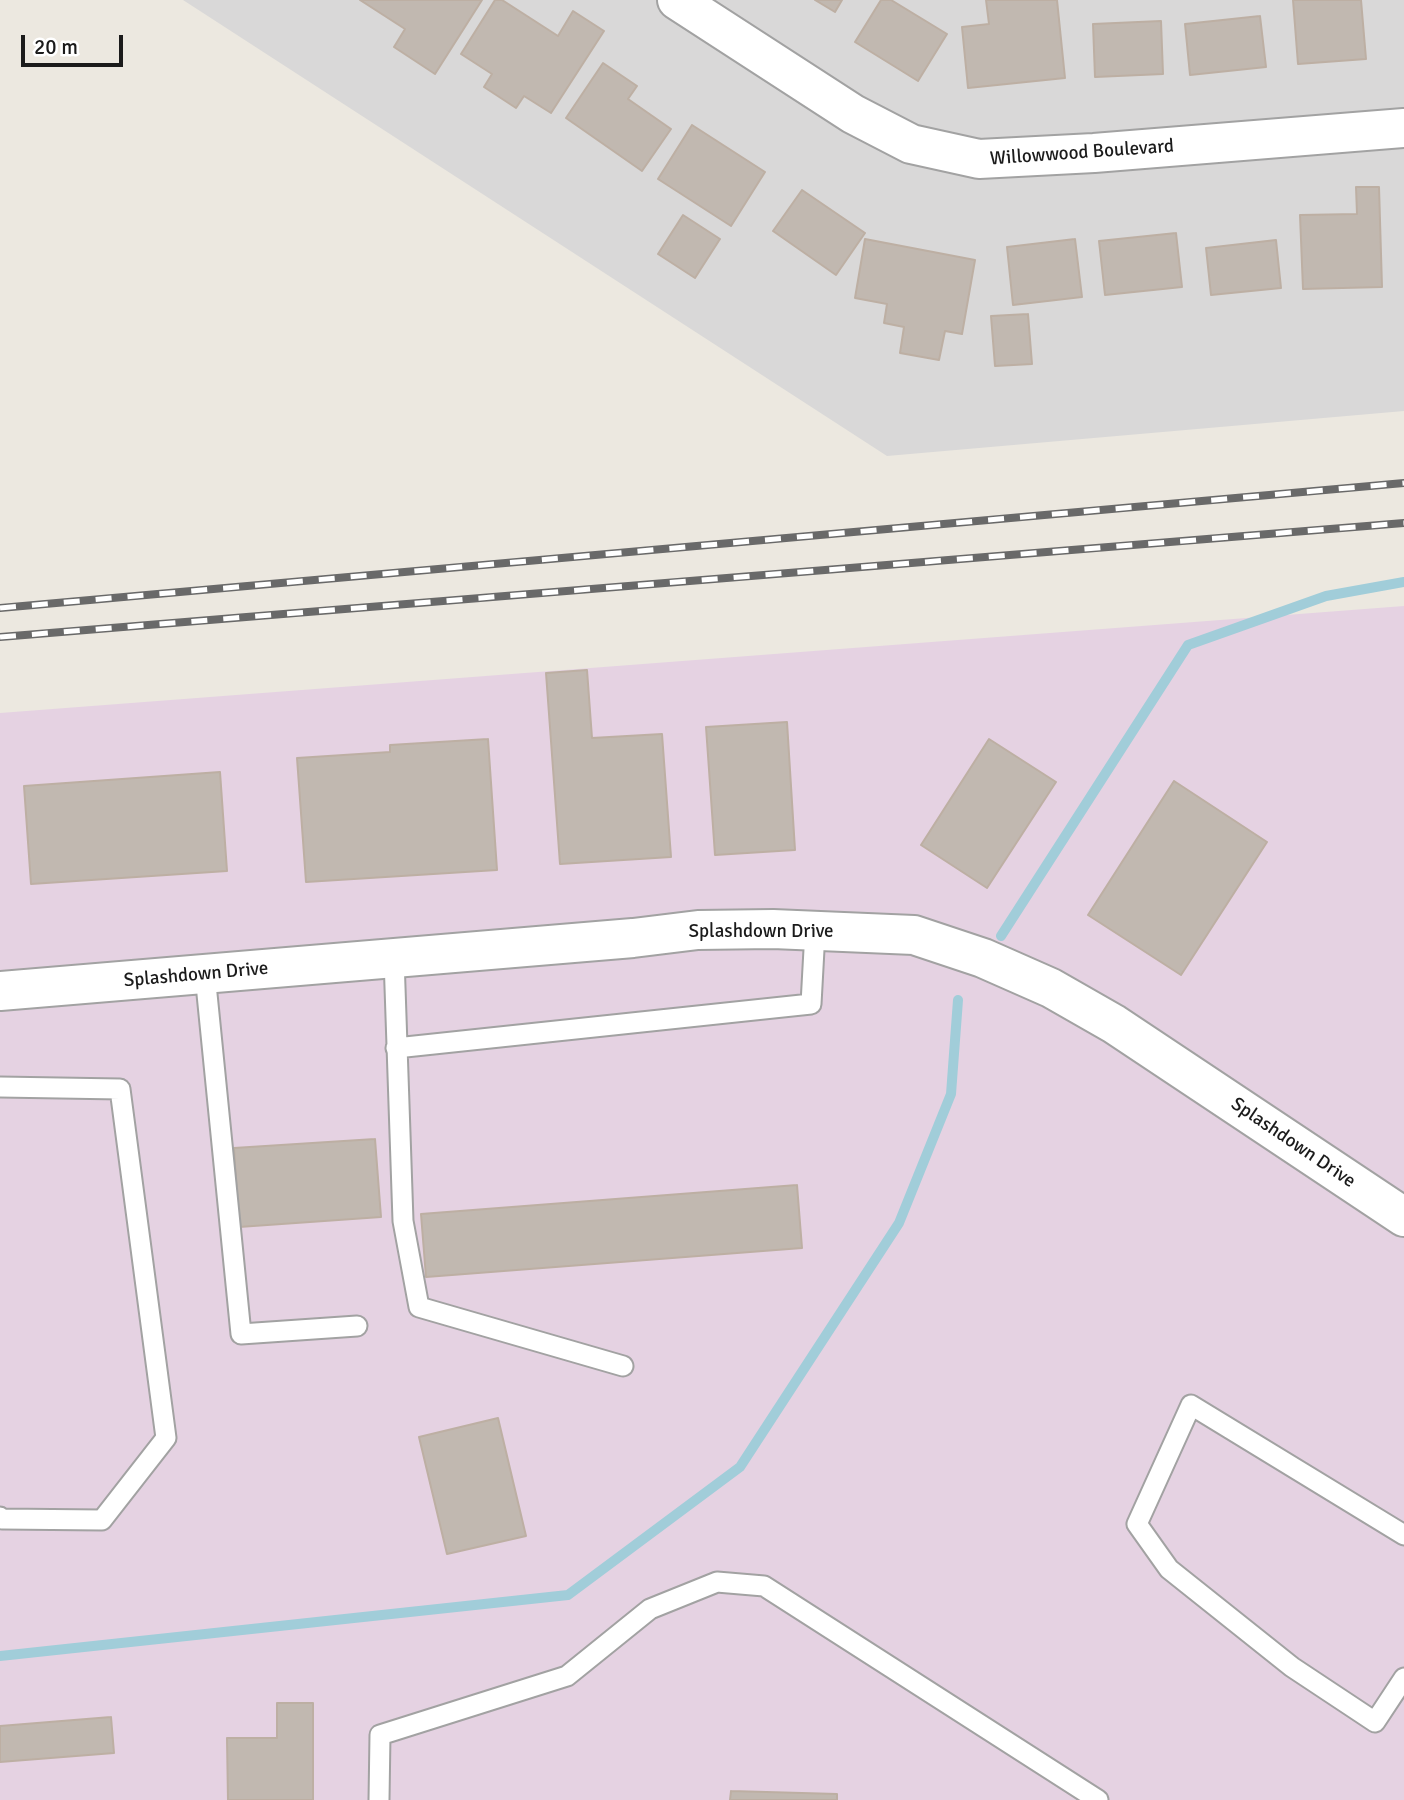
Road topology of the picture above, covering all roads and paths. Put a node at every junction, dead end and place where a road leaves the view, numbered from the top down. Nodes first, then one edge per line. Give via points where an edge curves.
1 (677, 0) edge
2 (1404, 128) edge
3 (815, 931) junction
4 (394, 958) junction
5 (205, 974) junction
6 (0, 991) edge
7 (396, 1048) junction
8 (0, 1087) edge
9 (1404, 1217) edge
10 (357, 1326) dead end
11 (623, 1366) dead end
12 (0, 1517) edge
13 (1404, 1535) edge
14 (1404, 1678) edge
15 (379, 1800) edge
16 (1098, 1800) edge

1 - 2 street, Willowwood Boulevard via 853,114 911,145 979,159
3 - 4 street, Splashdown Drive via 698,930
3 - 7 lane via 811,1004
3 - 9 street, Splashdown Drive via 914,935 1051,988 1114,1024
4 - 5 street, Splashdown Drive
4 - 7 lane
5 - 6 street, Splashdown Drive
5 - 10 lane via 241,1334
7 - 11 lane via 403,1221 419,1307
8 - 12 lane via 120,1089 166,1438 102,1520
13 - 14 lane via 1191,1405 1137,1524 1168,1569 1292,1667 1375,1722
15 - 16 lane via 380,1735 567,1676 650,1609 717,1582 764,1586

